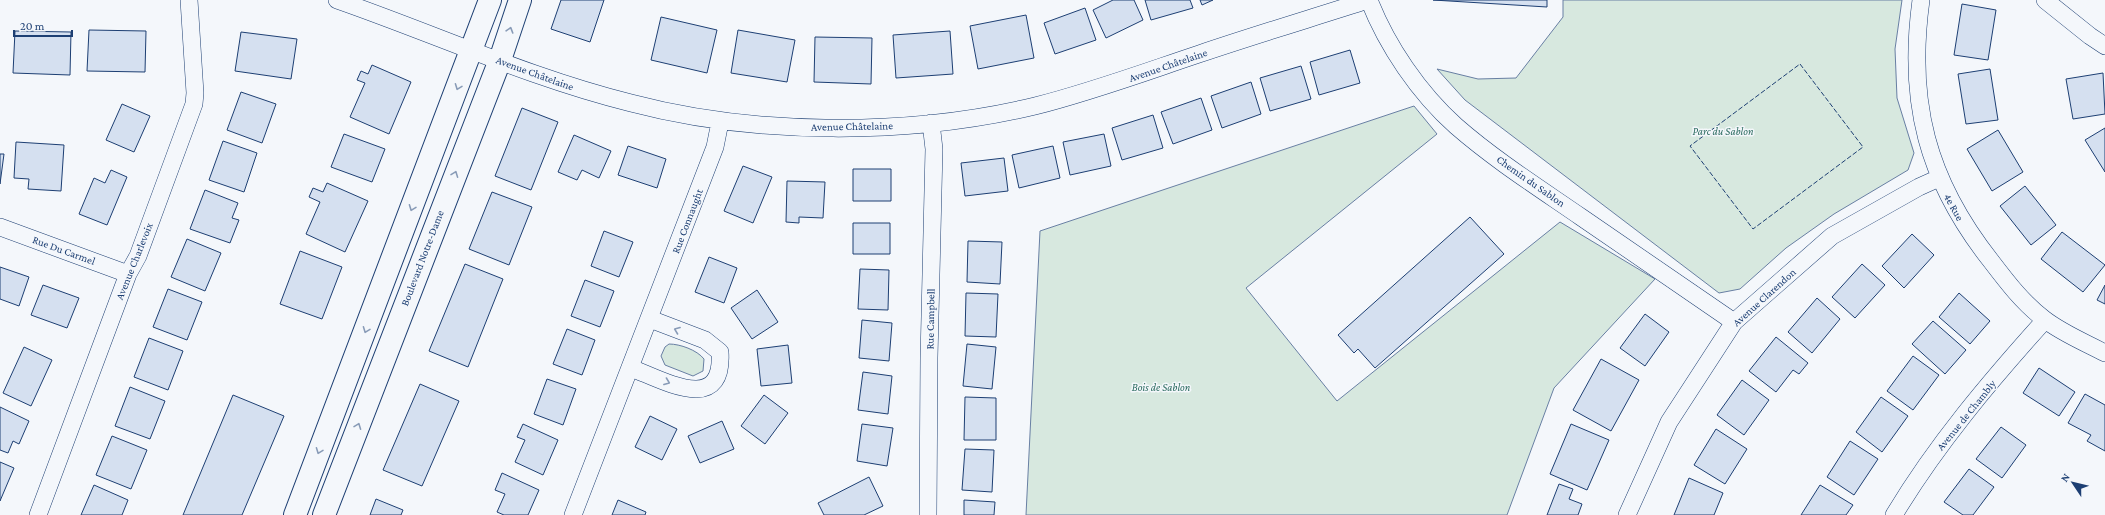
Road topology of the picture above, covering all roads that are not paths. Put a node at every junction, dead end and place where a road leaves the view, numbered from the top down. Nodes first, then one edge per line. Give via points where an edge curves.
1 (190, 0) edge
2 (337, 0) edge
3 (490, 0) edge
4 (520, 0) edge
5 (1369, 0) edge
6 (1921, 0) edge
7 (2045, 0) edge
8 (2105, 46) edge
9 (472, 50) junction
10 (500, 60) junction
11 (720, 122) junction
12 (931, 123) junction
13 (1939, 178) junction
14 (0, 226) edge
15 (128, 274) junction
16 (650, 319) junction
17 (2045, 320) junction
18 (1734, 322) junction
19 (2105, 353) edge
20 (631, 368) junction
21 (38, 515) edge
22 (295, 515) edge
23 (324, 515) edge
24 (574, 515) edge
25 (928, 515) edge
26 (1627, 515) edge
27 (1894, 515) edge

1 - 15 street, Avenue Charlevoix via 194,104 138,256
2 - 9 street, Avenue Châtelaine
3 - 9 street
10 -> 4 street, Boulevard Notre-Dame
5 - 12 street, Avenue Châtelaine via 1042,104 980,117
5 - 18 street, Chemin du Sablon via 1387,38 1412,75 1456,125 1515,171
6 - 13 street, 4e Rue via 1916,35 1918,78 1922,115 1931,157
7 - 8 street
9 - 10 street, Avenue Châtelaine
9 -> 22 street
10 - 11 street, Avenue Châtelaine via 581,89 633,104
23 -> 10 street, Boulevard Notre-Dame
11 - 12 street, Avenue Châtelaine via 805,127
11 - 16 street, Rue Connaught via 715,147
12 - 25 street, Rue Campbell via 934,149
13 - 17 street, 4e Rue via 1969,233 2013,290 2029,308
13 - 18 street, Avenue Clarendon via 1832,236
14 - 15 street, Rue Du Carmel
15 - 21 street, Avenue Charlevoix
16 - 20 street, Rue Connaught
20 -> 16 street via 689,390 701,390 710,385 721,369 720,352 705,340
17 - 19 street, 4e Rue
17 - 27 street, Avenue de Chambly via 1950,434 1914,482
18 - 26 street, Avenue Clarendon via 1668,422
20 - 24 street, Rue Connaught

